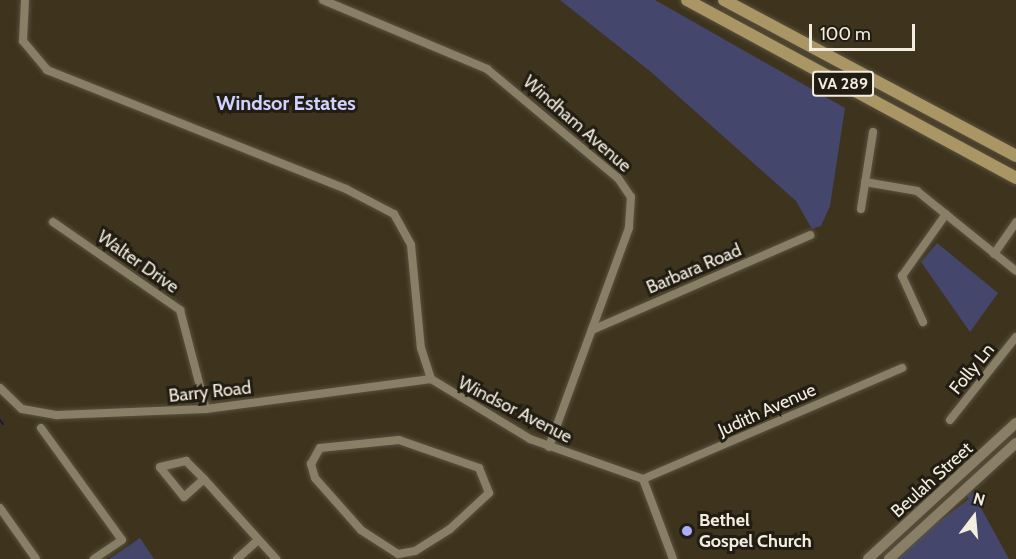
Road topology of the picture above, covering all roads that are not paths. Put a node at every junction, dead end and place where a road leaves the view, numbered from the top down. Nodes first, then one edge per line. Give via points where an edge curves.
1 (25, 0) edge
2 (323, 0) edge
3 (687, 0) edge
4 (724, 0) edge
5 (873, 132) dead end
6 (1016, 156) edge
7 (1016, 178) edge
8 (865, 182) junction
9 (861, 209) dead end
10 (946, 214) junction
11 (53, 222) dead end
12 (1016, 222) edge
13 (810, 235) dead end
14 (994, 254) junction
15 (1016, 271) edge
16 (923, 322) dead end
17 (591, 331) junction
18 (1016, 337) edge
19 (1012, 349) edge
20 (902, 368) dead end
21 (431, 380) junction
22 (0, 388) edge
23 (206, 409) junction
24 (950, 420) dead end
25 (1016, 423) edge
26 (41, 428) dead end
27 (1016, 443) edge
28 (549, 447) junction
29 (204, 479) junction
30 (643, 479) junction
31 (0, 508) edge
32 (258, 540) junction
33 (397, 558) edge
34 (36, 559) edge
35 (94, 559) edge
36 (237, 559) edge
37 (276, 559) edge
38 (673, 559) edge
39 (868, 559) edge
40 (889, 559) edge

1 - 21 street via 23,41 47,70 394,214 411,245 421,348
2 - 17 street, Windham Avenue via 487,69 626,187 632,219
3 - 7 main road, VA 289
4 - 6 main road, VA 289
5 - 8 street
8 - 9 street
8 - 10 street via 917,191
10 - 14 street
10 - 16 street via 902,276
11 - 23 street, Walter Drive via 180,310
12 - 14 street
13 - 17 street, Barbara Road
14 - 15 street
17 - 28 street, Windham Avenue
18 - 19 street, Folly Ln
19 - 24 street, Folly Ln
20 - 30 street, Judith Avenue
21 - 23 street, Barry Road
21 - 28 street, Windsor Avenue
22 - 23 street, Barry Road via 22,409 44,414
25 - 39 main road, Beulah Street
26 - 35 street via 122,540
27 - 40 main road, Beulah Street
28 - 30 street, Windsor Avenue
29 - 29 street via 186,461 160,467 184,497
29 - 32 street
30 - 38 street
31 - 34 street
32 - 36 street
32 - 37 street
33 - 33 street via 361,530 315,478 311,464 320,448 399,440 437,449 479,468 488,480 484,503 415,551

